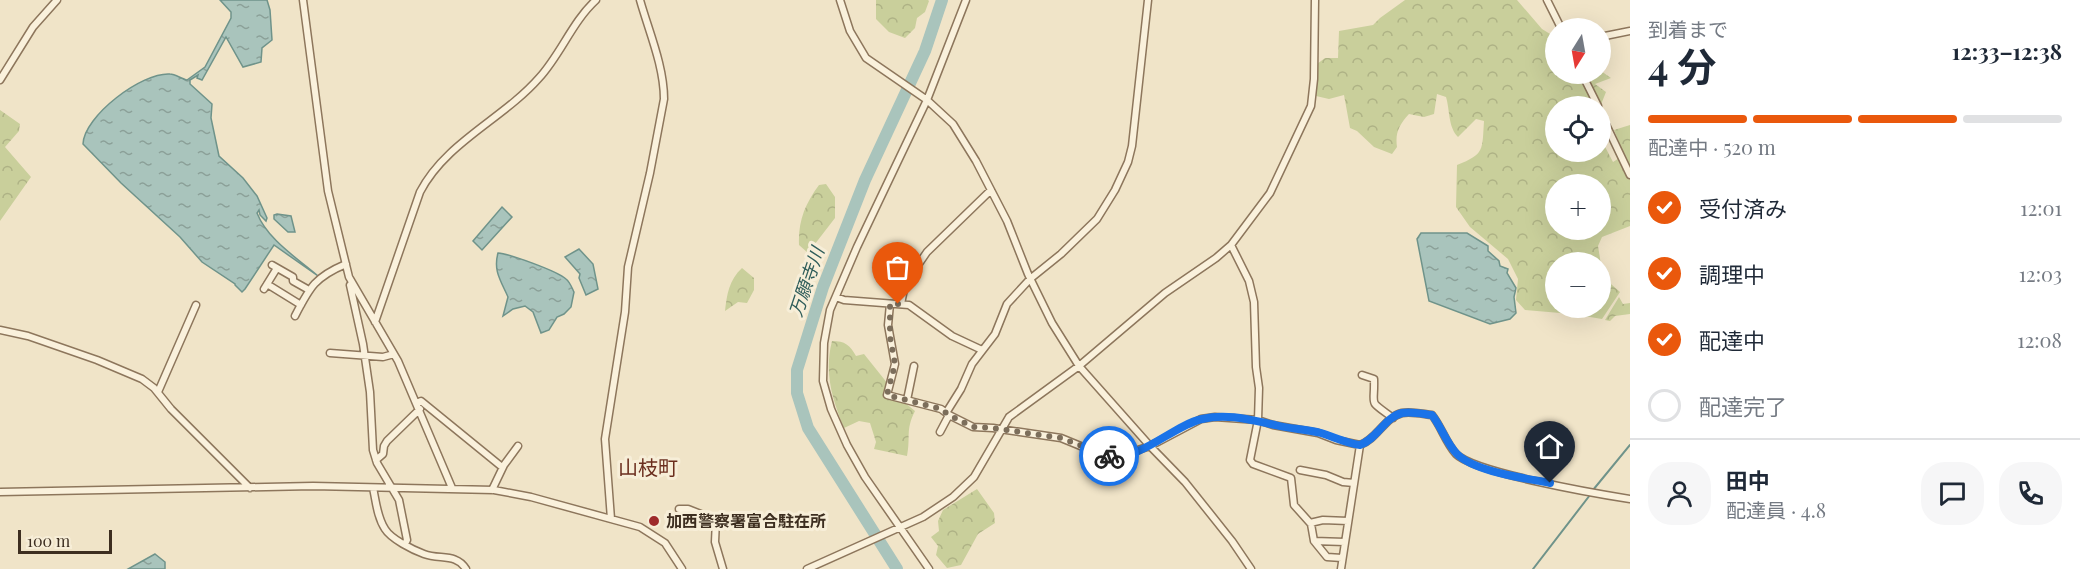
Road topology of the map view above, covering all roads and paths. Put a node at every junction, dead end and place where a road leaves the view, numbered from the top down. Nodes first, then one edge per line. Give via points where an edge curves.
1 (57, 0) edge
2 (596, 0) edge
3 (640, 0) edge
4 (840, 0) edge
5 (966, 0) edge
6 (1148, 0) edge
7 (1315, 0) edge
8 (1547, 0) edge
9 (304, 4) edge
10 (1556, 18) edge
11 (1630, 31) edge
12 (1611, 35) edge
13 (0, 80) edge
14 (926, 100) junction
15 (1611, 135) edge
16 (1630, 175) edge
17 (991, 190) junction
18 (1232, 244) junction
19 (346, 264) junction
20 (1030, 279) junction
21 (352, 283) junction
22 (309, 290) junction
23 (836, 297) junction
24 (890, 304) junction
25 (901, 304) junction
26 (196, 305) dead end
27 (301, 305) junction
28 (295, 316) dead end
29 (375, 322) junction
30 (0, 330) edge
31 (982, 350) junction
32 (330, 353) dead end
33 (394, 354) junction
34 (365, 356) junction
35 (914, 366) dead end
36 (1079, 366) junction
37 (1362, 375) dead end
38 (158, 392) junction
39 (907, 400) junction
40 (419, 406) junction
41 (948, 414) junction
42 (1392, 418) junction
43 (1258, 420) junction
44 (1002, 430) junction
45 (940, 432) dead end
46 (1360, 445) junction
47 (518, 446) dead end
48 (1150, 446) junction
49 (376, 460) junction
50 (502, 467) junction
51 (1300, 470) dead end
52 (1354, 483) junction
53 (250, 488) junction
54 (373, 488) junction
55 (452, 488) junction
56 (393, 489) junction
57 (492, 490) junction
58 (0, 492) edge
59 (1630, 499) edge
60 (679, 509) dead end
61 (611, 519) junction
62 (1348, 521) junction
63 (1310, 523) junction
64 (899, 527) junction
65 (1314, 541) junction
66 (1345, 542) junction
67 (405, 544) junction
68 (1342, 558) junction
69 (466, 569) edge
70 (682, 569) edge
71 (723, 569) edge
72 (807, 569) edge
73 (929, 569) edge
74 (1251, 569) edge
75 (1341, 569) edge

1 - 13 street via 33,27
2 - 29 street via 538,79 456,148 428,178
3 - 61 street via 660,67 664,99 628,267 605,439
4 - 14 street via 866,58
5 - 14 street
6 - 20 street via 1128,162 1097,219
7 - 18 street via 1311,106 1270,193
8 - 10 street
9 - 19 street via 328,191
11 - 12 street
14 - 17 street via 953,124
14 - 23 street
15 - 16 street
17 - 20 street
17 - 25 street via 927,252 905,285
18 - 36 street via 1165,293
18 - 43 street via 1250,281 1254,302
19 - 21 street
19 - 22 street via 327,272
20 - 31 street via 1007,304 995,334
20 - 36 street
21 - 29 street
21 - 34 street
22 - 27 street
22 - 27 street via 275,266 266,287
23 - 24 street
23 - 64 street via 824,343 823,381 827,396 857,464
24 - 25 street
24 - 39 street via 895,364 887,395
25 - 31 street via 909,305 952,336
26 - 38 street
27 - 28 street
29 - 33 street
30 - 38 street via 97,360 142,379
31 - 41 street
32 - 34 street
33 - 34 street
33 - 40 street
34 - 49 street
35 - 39 street
36 - 44 street via 1009,417
36 - 48 street
37 - 42 street via 1374,380 1373,402
38 - 53 street
39 - 41 street
40 - 49 street via 387,441 383,454
40 - 50 street via 420,400
40 - 55 street
41 - 44 street via 973,427
41 - 45 street
42 - 46 street via 1371,440
42 - 59 street via 1403,412 1432,415 1456,453 1483,468
43 - 46 street
43 - 48 street via 1201,419
43 - 63 street via 1250,460 1291,478 1294,505
44 - 48 street via 1061,438 1118,458
44 - 64 street via 974,477 923,517
46 - 52 street
47 - 50 street
48 - 74 street via 1210,513
49 - 56 street
50 - 57 street
51 - 52 street
52 - 62 street
53 - 54 street
53 - 58 street
54 - 56 street
54 - 67 street via 386,531
55 - 56 street
55 - 57 street
56 - 67 street via 403,511
57 - 61 street
60 - 71 street via 716,520 715,542
61 - 70 street via 655,535
62 - 63 street
62 - 66 street
63 - 65 street
64 - 72 street
64 - 73 street
65 - 66 street
65 - 68 street via 1327,557
66 - 68 street
67 - 69 street via 425,555 455,559
68 - 75 street

